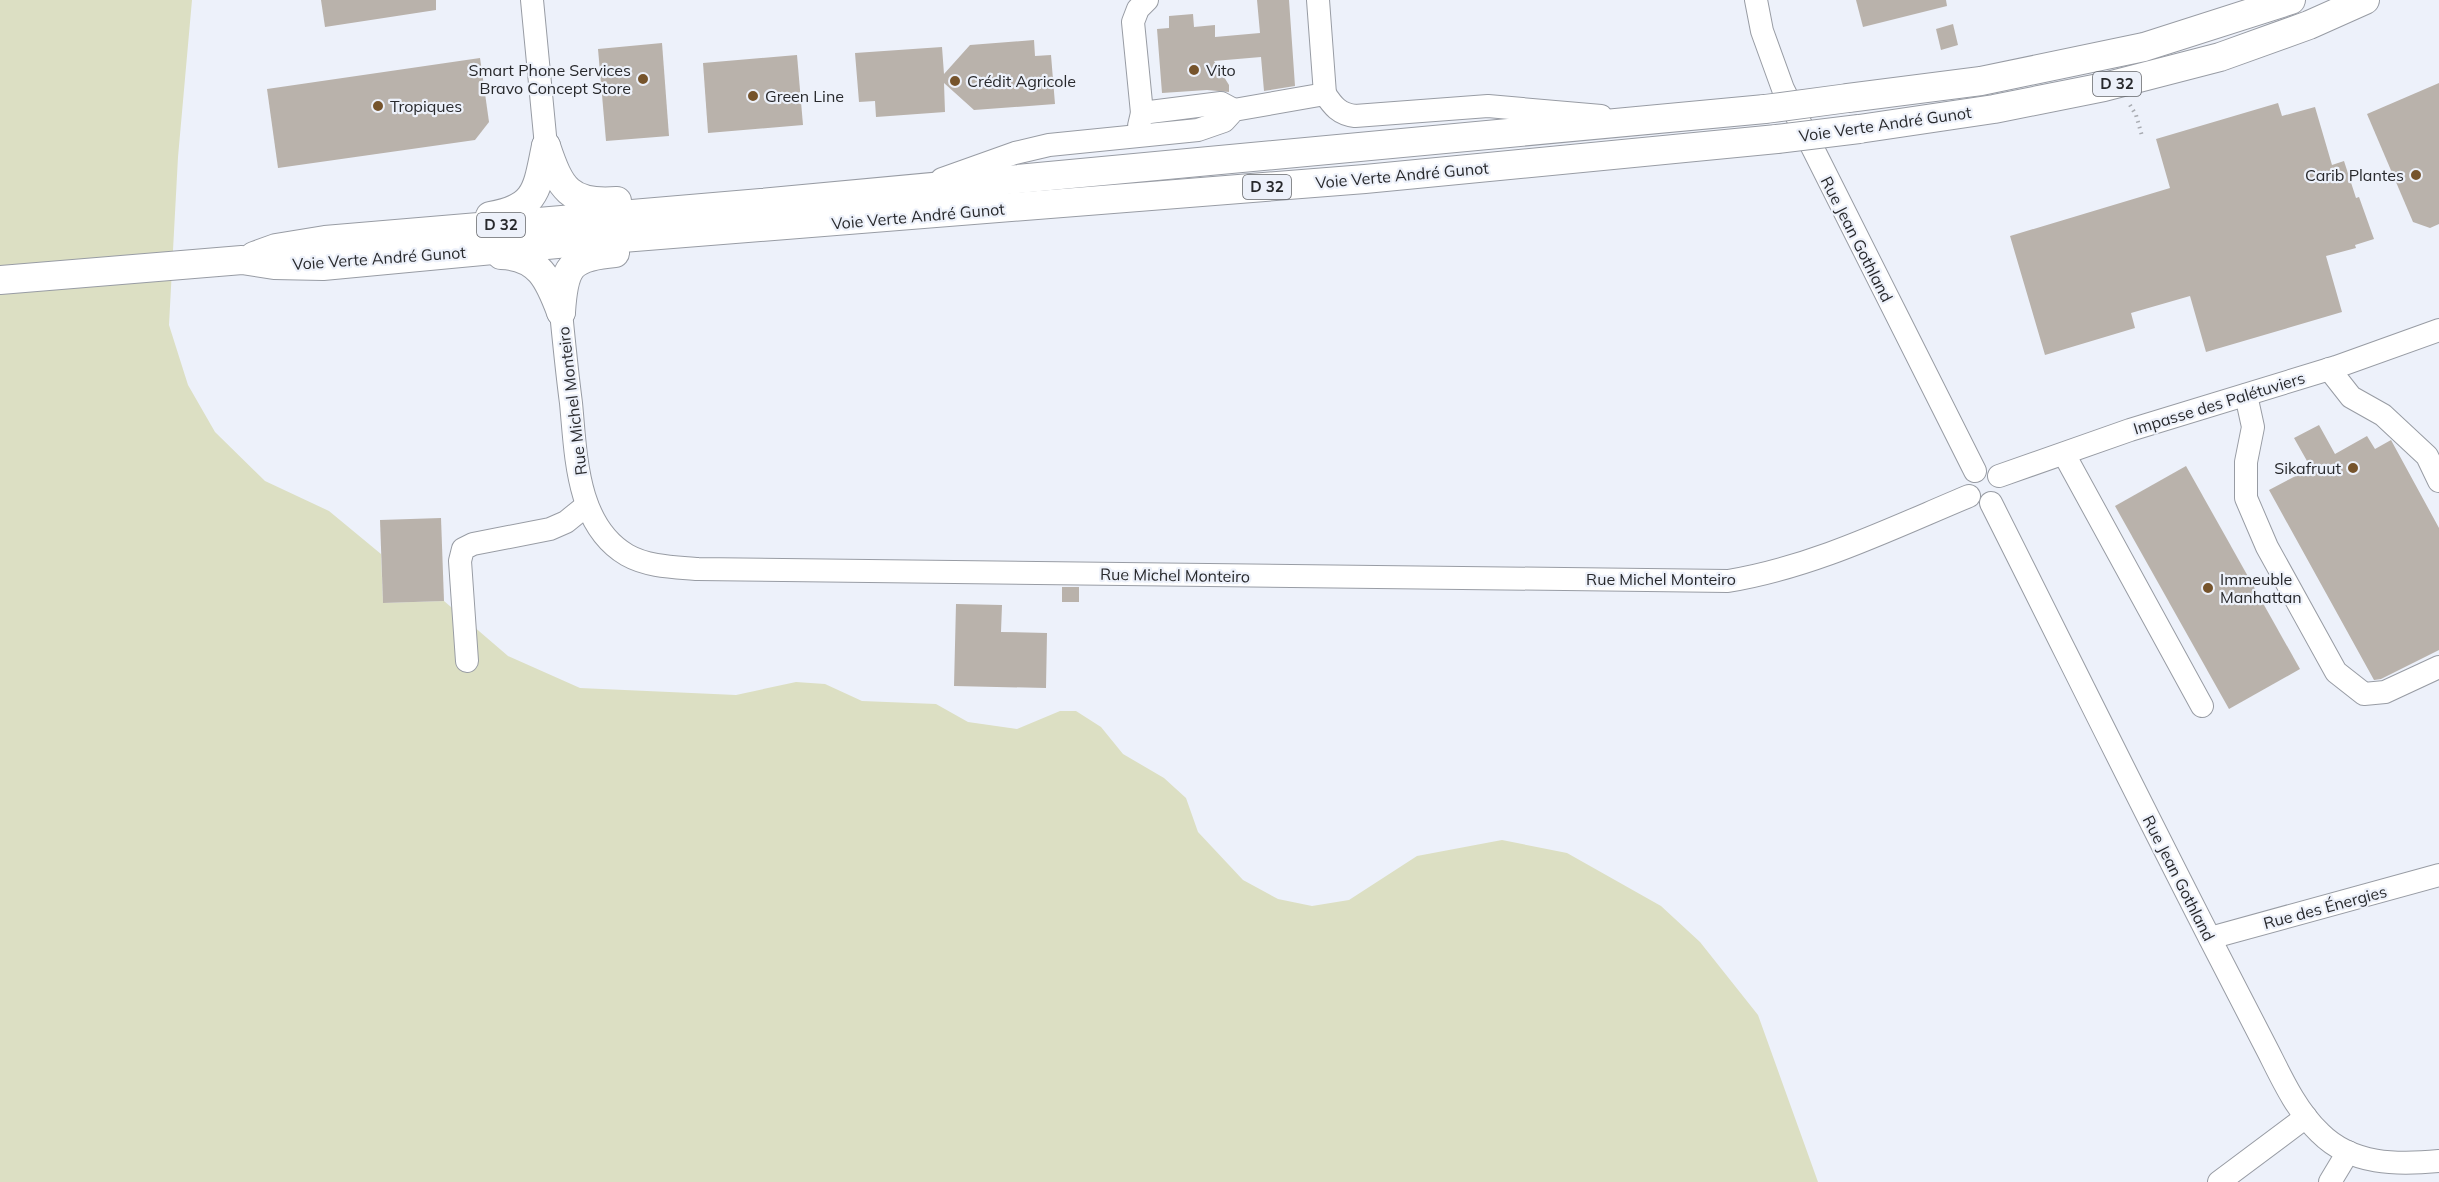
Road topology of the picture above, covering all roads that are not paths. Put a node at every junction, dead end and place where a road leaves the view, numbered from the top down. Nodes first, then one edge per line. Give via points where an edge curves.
1 (532, 0) edge
2 (1147, 0) edge
3 (1318, 0) edge
4 (1756, 0) edge
5 (2291, 0) edge
6 (2365, 0) edge
7 (1325, 94) junction
8 (1234, 110) junction
9 (1142, 113) junction
10 (1641, 121) junction
11 (1133, 135) junction
12 (546, 146) junction
13 (918, 188) junction
14 (759, 216) junction
15 (431, 230) junction
16 (448, 253) junction
17 (242, 260) junction
18 (0, 280) edge
19 (561, 312) junction
20 (2436, 337) edge
21 (2329, 369) junction
22 (2246, 395) junction
23 (2064, 454) junction
24 (1975, 471) junction
25 (1999, 476) junction
26 (2439, 481) edge
27 (1969, 496) junction
28 (1991, 503) junction
29 (587, 505) junction
30 (467, 661) dead end
31 (2439, 667) edge
32 (2202, 706) dead end
33 (2439, 875) edge
34 (2210, 939) junction
35 (2306, 1117) junction
36 (2348, 1152) junction
37 (2439, 1161) edge
38 (2219, 1182) edge
39 (2330, 1182) edge

1 - 12 street
2 - 9 street via 1133,22
3 - 7 street
4 - 24 street, Rue Jean Gothland via 1762,31 1783,89
5 - 10 main road, Voie Verte André Gunot / D 32, bridge via 2132,50 1981,81
6 - 14 main road, Voie Verte André Gunot / D 32, bridge via 2220,57 2104,87 1859,129 1353,180
7 - 8 street
7 - 10 street via 1344,115 1355,116 1488,106
8 - 9 street via 1221,104
8 - 11 street via 1224,121 1198,130
9 - 11 street
10 - 13 main road, Voie Verte André Gunot / D 32
11 - 13 street via 1014,153
12 - 14 main road via 562,184 584,200 598,203 724,194 741,196
12 - 15 main road via 538,180 526,204 512,212 456,221
13 - 14 main road, Voie Verte André Gunot / D 32
14 - 15 main road, Voie Verte André Gunot / D 32
14 - 16 main road, Voie Verte André Gunot / D 32
14 - 19 main road via 736,241 585,257 566,276
15 - 17 main road, Voie Verte André Gunot / D 32 via 325,240 276,248
16 - 17 main road, Voie Verte André Gunot / D 32 via 323,266
16 - 19 main road via 526,259 545,276
17 - 18 main road, Voie Verte André Gunot / D 32
19 - 29 street, Rue Michel Monteiro via 576,458
20 - 21 street, Impasse des Palétuviers
21 - 22 street, Impasse des Palétuviers
21 - 26 street via 2351,397 2383,415 2427,456
22 - 23 street, Impasse des Palétuviers
22 - 31 street via 2253,427 2246,462 2246,498 2267,547 2336,672 2364,694 2385,692
23 - 25 street, Impasse des Palétuviers
23 - 32 street
24 - 25 street via 1985,468
24 - 27 street via 1966,485
25 - 28 street via 2002,491
27 - 28 street via 1979,503
27 - 29 street, Rue Michel Monteiro via 1832,554 1794,567 1728,581 698,569 664,566 628,556 610,541
28 - 34 street, Rue Jean Gothland
29 - 30 street via 550,529 463,549 460,561
33 - 34 street, Rue des Énergies
34 - 35 street, Rue Jean Gothland via 2288,1090
35 - 36 street, Rue Jean Gothland via 2319,1133
35 - 38 street
36 - 37 street, Rue Jean Gothland via 2382,1163
36 - 39 street

